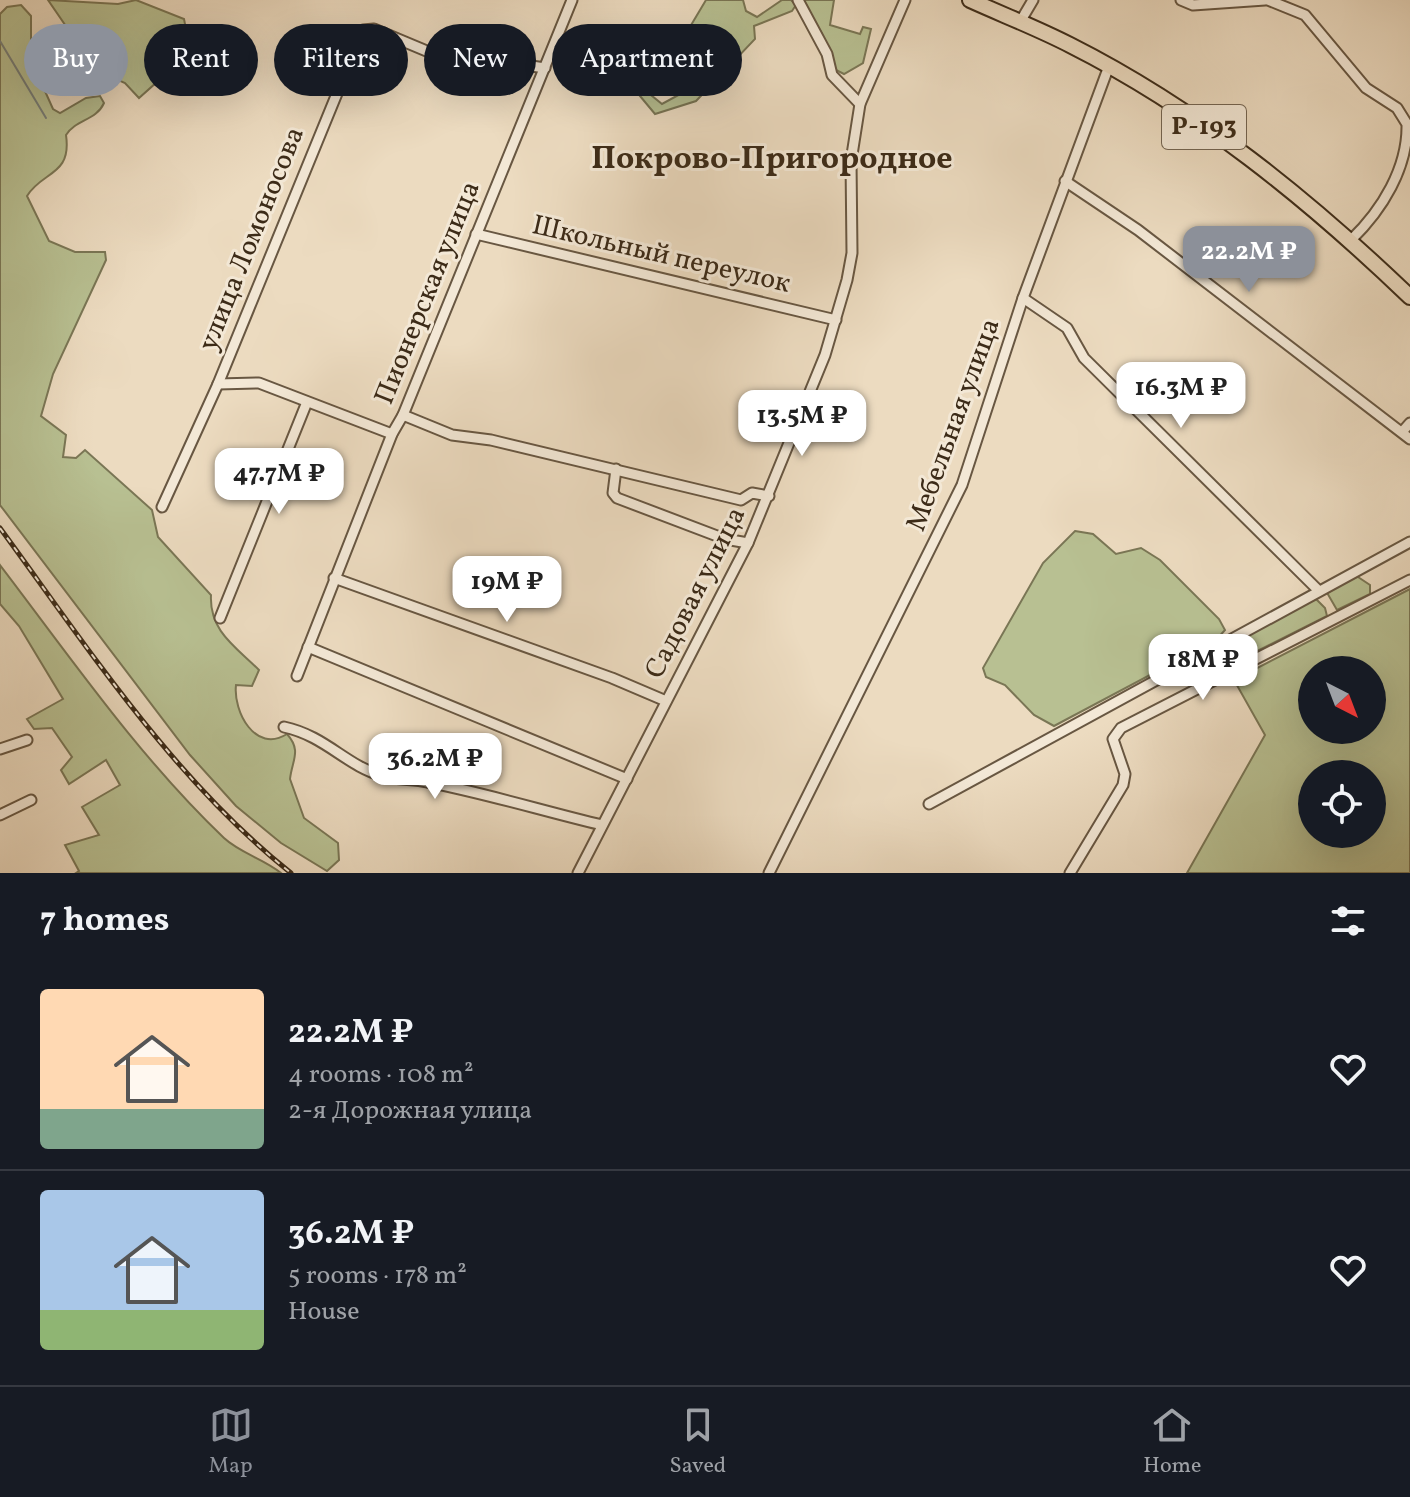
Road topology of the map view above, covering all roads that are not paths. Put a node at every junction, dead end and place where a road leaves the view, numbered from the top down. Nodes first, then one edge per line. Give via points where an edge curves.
1 (572, 0) edge
2 (798, 0) edge
3 (905, 0) edge
4 (970, 0) edge
5 (1033, 0) edge
6 (1181, 0) edge
7 (1266, 0) edge
8 (1020, 22) junction
9 (1109, 66) junction
10 (545, 68) junction
11 (860, 104) junction
12 (1065, 181) junction
13 (476, 234) junction
14 (1351, 240) junction
15 (1410, 297) edge
16 (1023, 298) junction
17 (836, 320) junction
18 (218, 384) junction
19 (307, 402) junction
20 (403, 415) junction
21 (1410, 423) edge
22 (392, 434) junction
23 (1406, 436) edge
24 (616, 469) junction
25 (769, 496) junction
26 (162, 507) dead end
27 (1410, 542) edge
28 (748, 543) junction
29 (334, 578) junction
30 (1410, 580) edge
31 (1319, 591) junction
32 (220, 618) dead end
33 (308, 647) junction
34 (297, 676) dead end
35 (666, 701) junction
36 (284, 727) dead end
37 (27, 740) dead end
38 (0, 749) edge
39 (627, 779) junction
40 (31, 800) dead end
41 (929, 804) dead end
42 (0, 815) edge
43 (602, 825) junction
44 (578, 873) edge
45 (769, 873) edge
46 (1070, 873) edge

1 - 10 street, Пионерская улица
2 - 11 street via 827,54 832,75
3 - 11 street, Садовая улица
4 - 8 main road, Р-193
5 - 8 street
6 - 7 street via 1193,5
7 - 14 street via 1305,15 1366,88 1397,108 1407,124 1399,169 1385,198
8 - 9 main road, Р-193
9 - 12 street, Мебельная улица
9 - 14 main road, Р-193 via 1264,169
10 - 13 street, Пионерская улица
10 - 18 street, улица Ломоносова via 460,65 374,29 363,30
11 - 17 street, Садовая улица via 851,161 852,253
12 - 16 street, Мебельная улица
12 - 23 street via 1138,230
13 - 17 street, Школьный переулок
13 - 20 street, Пионерская улица
14 - 15 main road, Р-193
16 - 31 street via 1067,328 1084,358
16 - 45 street, Мебельная улица via 945,525
17 - 25 street, Садовая улица
18 - 19 street via 259,383
18 - 26 street, улица Ломоносова
19 - 22 street
19 - 32 street
20 - 22 street, Пионерская улица
20 - 24 street via 452,435
21 - 23 street
22 - 29 street, Пионерская улица
24 - 25 street via 741,500 752,493
24 - 28 street via 617,498
25 - 28 street, Садовая улица
27 - 31 street
28 - 35 street, Садовая улица
29 - 33 street, Пионерская улица
29 - 35 street
30 - 46 street via 1121,728 1113,739 1125,774 1123,785
31 - 41 street
33 - 34 street, Пионерская улица
33 - 39 street
35 - 39 street, Садовая улица
36 - 43 street via 303,731 384,777 426,782
37 - 38 street
39 - 43 street, Садовая улица
40 - 42 street
43 - 44 street, Садовая улица

